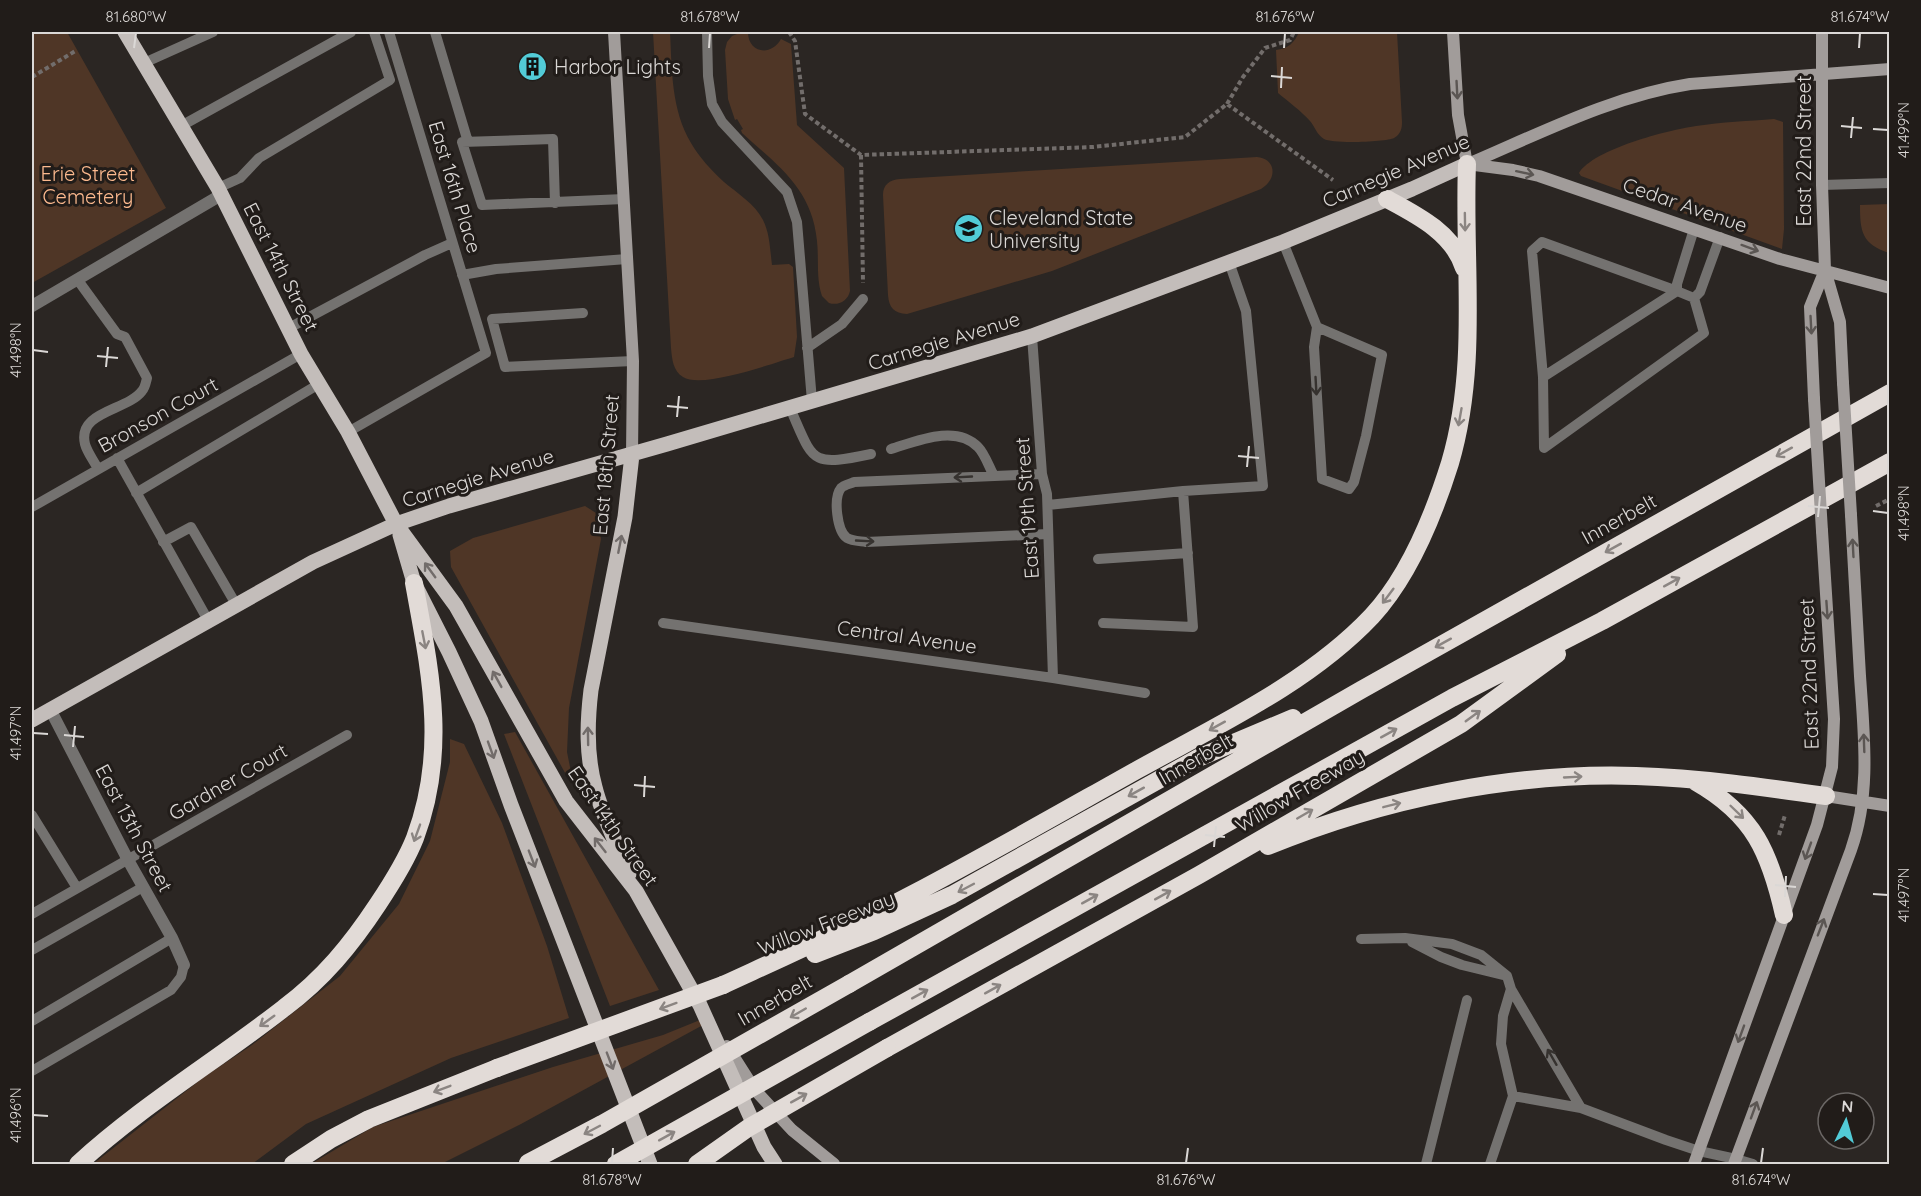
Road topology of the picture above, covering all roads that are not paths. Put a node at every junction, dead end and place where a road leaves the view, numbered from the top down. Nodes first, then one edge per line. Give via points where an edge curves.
1 (125, 32) edge
2 (213, 32) edge
3 (351, 32) edge
4 (374, 32) edge
5 (389, 32) edge
6 (435, 32) edge
7 (614, 32) edge
8 (706, 32) edge
9 (1453, 32) edge
10 (1822, 32) edge
11 (144, 63) junction
12 (1890, 69) edge
13 (1823, 74) junction
14 (181, 126) junction
15 (468, 142) junction
16 (1467, 164) junction
17 (1890, 183) edge
18 (1822, 185) junction
19 (220, 191) junction
20 (624, 199) junction
21 (1387, 199) junction
22 (555, 203) junction
23 (1694, 229) junction
24 (1720, 237) junction
25 (1283, 242) junction
26 (452, 243) junction
27 (627, 259) junction
28 (1229, 262) junction
29 (1824, 270) junction
30 (462, 275) junction
31 (1467, 276) junction
32 (77, 279) junction
33 (1890, 288) edge
34 (1677, 291) junction
35 (1694, 298) junction
36 (863, 299) road end
37 (32, 306) edge
38 (583, 313) dead end
39 (492, 319) junction
40 (476, 320) junction
41 (1317, 327) junction
42 (288, 328) junction
43 (1032, 336) junction
44 (807, 348) junction
45 (301, 354) junction
46 (633, 361) junction
47 (1543, 377) junction
48 (319, 384) junction
49 (1890, 393) edge
50 (812, 402) junction
51 (790, 408) junction
52 (348, 432) junction
53 (891, 448) dead end
54 (632, 454) junction
55 (870, 454) dead end
56 (117, 458) junction
57 (1890, 462) edge
58 (98, 469) junction
59 (1042, 474) junction
60 (994, 476) junction
61 (1183, 491) junction
62 (136, 493) junction
63 (1048, 505) junction
64 (32, 507) edge
65 (396, 524) junction
66 (1048, 534) junction
67 (163, 542) junction
68 (1188, 553) junction
69 (1098, 559) dead end
70 (414, 583) junction
71 (237, 606) junction
72 (1602, 621) junction
73 (209, 622) junction
74 (663, 623) dead end
75 (1103, 623) dead end
76 (1053, 678) junction
77 (1361, 690) junction
78 (1145, 693) dead end
79 (50, 710) junction
80 (32, 720) edge
81 (347, 735) dead end
82 (1689, 779) junction
83 (1826, 796) junction
84 (1863, 801) junction
85 (1890, 806) edge
86 (32, 815) edge
87 (128, 860) junction
88 (1199, 875) junction
89 (143, 887) junction
90 (77, 888) junction
91 (636, 891) junction
92 (32, 914) edge
93 (1784, 915) junction
94 (172, 938) junction
95 (1405, 938) junction
96 (1361, 939) dead end
97 (825, 945) junction
98 (32, 950) edge
99 (184, 965) joint
100 (1507, 976) junction
101 (1511, 989) junction
102 (1467, 1000) dead end
103 (700, 1005) junction
104 (32, 1021) edge
105 (32, 1071) edge
106 (1513, 1096) junction
107 (1581, 1108) junction
108 (1699, 1151) junction
109 (650, 1162) edge
110 (1735, 1162) edge
111 (78, 1164) edge
112 (292, 1164) edge
113 (527, 1164) edge
114 (616, 1164) edge
115 (697, 1164) edge
116 (775, 1164) edge
117 (834, 1164) edge
118 (1426, 1164) edge
119 (1491, 1164) edge
120 (1694, 1164) edge
121 (1753, 1164) edge

1 - 11 main road, East 14th Street
2 - 11 lane
3 - 14 lane
4 - 19 lane via 390,80 259,158
5 - 26 lane, East 16th Place
6 - 15 lane
7 - 20 street, East 18th Street
8 - 44 lane via 712,104 722,122 787,192 797,222
9 -> 16 street via 1458,115
10 - 13 street, East 22nd Street
11 - 14 main road, East 14th Street
12 - 13 street, Carnegie Avenue
13 - 16 street, Carnegie Avenue via 1662,88 1631,96
13 - 18 street, East 22nd Street
14 - 19 main road, East 14th Street
15 - 22 lane via 462,142 482,205
15 - 22 lane via 553,139
16 - 21 main road, Carnegie Avenue
16 -> 23 street, Cedar Avenue via 1539,176
16 -> 31 highway
17 - 18 lane
18 - 29 street, East 22nd Street
19 - 32 street
19 - 42 main road, East 14th Street
20 - 22 lane
20 - 27 street, East 18th Street
21 - 25 main road, Carnegie Avenue
21 - 31 highway via 1435,228 1454,248
23 - 24 street, Cedar Avenue
23 - 34 lane
24 -> 29 street, Cedar Avenue
24 - 35 lane via 1700,292
25 - 28 main road, Carnegie Avenue
25 - 41 lane
26 - 30 lane, East 16th Place
26 - 42 lane
27 - 30 lane
27 - 46 street, East 18th Street
28 - 43 main road, Carnegie Avenue
28 - 61 lane via 1246,311 1263,486
29 - 33 street, Cedar Avenue
29 -> 83 street, East 22nd Street, bridge via 1810,307 1834,719 1832,768
84 -> 29 street, East 22nd Street, bridge via 1864,746 1840,322
30 - 40 lane, East 16th Place
31 -> 97 highway via 1466,376 1450,463 1409,563 1392,591 1356,633 1248,708
32 - 37 street
32 - 58 lane via 117,334 125,337 147,378 143,390 131,401 87,424 85,446
34 - 35 lane
34 - 47 lane
34 - 47 lane via 1542,242 1532,251
35 - 47 lane via 1704,333 1544,447
36 - 44 lane via 843,324
38 - 39 lane
39 - 40 lane
39 - 46 lane via 505,367
40 - 52 lane, East 16th Place via 486,353
41 -> 41 lane via 1314,347 1322,478 1349,489 1366,436 1382,355
42 - 45 main road, East 14th Street
43 - 50 main road, Carnegie Avenue
43 - 59 lane, East 19th Street
44 - 50 lane
45 - 48 main road, East 14th Street
45 - 56 lane, Bronson Court
46 - 54 street, East 18th Street
48 - 52 main road, East 14th Street
48 - 62 lane
49 -> 77 highway, Innerbelt
50 - 51 main road, Carnegie Avenue
51 - 54 main road, Carnegie Avenue
51 - 55 lane via 810,451 819,459 831,461
52 - 65 main road, East 14th Street
53 - 60 lane via 947,435 962,436 978,447
54 - 65 main road, Carnegie Avenue
91 -> 54 main road, East 18th Street via 595,789 588,737 591,690 625,517
56 - 58 lane, Bronson Court
56 - 62 lane
72 -> 57 highway
58 - 64 lane, Bronson Court
59 - 60 lane
59 - 63 lane, East 19th Street
60 -> 66 lane via 854,482 839,492 837,516 841,532 866,542
61 - 63 lane
61 - 68 lane
62 - 67 lane
63 - 66 lane, East 19th Street
65 - 70 main road, East 14th Street
65 - 71 main road, Carnegie Avenue via 313,562
91 -> 65 main road, East 14th Street via 566,801 456,606
66 - 76 lane, East 19th Street
67 - 71 lane via 191,527
67 - 73 lane
68 - 69 lane
68 - 75 lane via 1193,627
70 -> 109 main road, East 14th Street via 481,721
70 -> 111 highway via 433,697 433,763 424,812 396,876 350,946 312,984
71 - 73 main road, Carnegie Avenue
88 -> 72 highway, Willow Freeway via 1461,724
114 -> 72 highway, bridge via 1452,698
73 - 79 main road, Carnegie Avenue
74 - 76 lane, Central Avenue
76 - 78 lane, Central Avenue
77 -> 97 highway, Willow Freeway via 1198,758 952,895
77 -> 113 highway, Innerbelt, bridge
79 - 80 main road, Carnegie Avenue
79 - 87 street, East 13th Street
81 - 87 lane, Gardner Court
82 - 83 highway
88 -> 82 highway via 1332,822 1458,791 1547,778
82 -> 93 highway via 1726,801 1750,826 1772,869
83 - 84 street
83 -> 93 street, East 22nd Street
84 - 85 street
110 -> 84 street, East 22nd Street via 1857,834
86 - 90 lane
87 - 89 street, East 13th Street
87 - 90 lane, Gardner Court
115 -> 88 highway, Willow Freeway, bridge via 765,1118
89 - 94 street, East 13th Street
89 - 98 lane
90 - 92 lane, Gardner Court
91 - 103 main road, East 14th Street
93 -> 108 street, East 22nd Street
94 - 99 street, East 13th Street
94 - 104 lane
95 - 96 lane
95 - 100 lane via 1451,961
95 - 100 lane via 1452,944 1481,955
97 -> 112 highway, bridge via 369,1119
99 - 105 lane via 171,990
100 - 101 lane
101 - 106 lane via 1503,1016 1501,1044
107 -> 101 lane
102 - 118 lane
103 - 116 main road, East 14th Street
103 - 117 street via 755,1090 792,1130
106 - 107 lane
106 - 119 lane
107 - 108 lane
108 - 110 lane
108 - 120 street, East 22nd Street
110 - 121 lane

